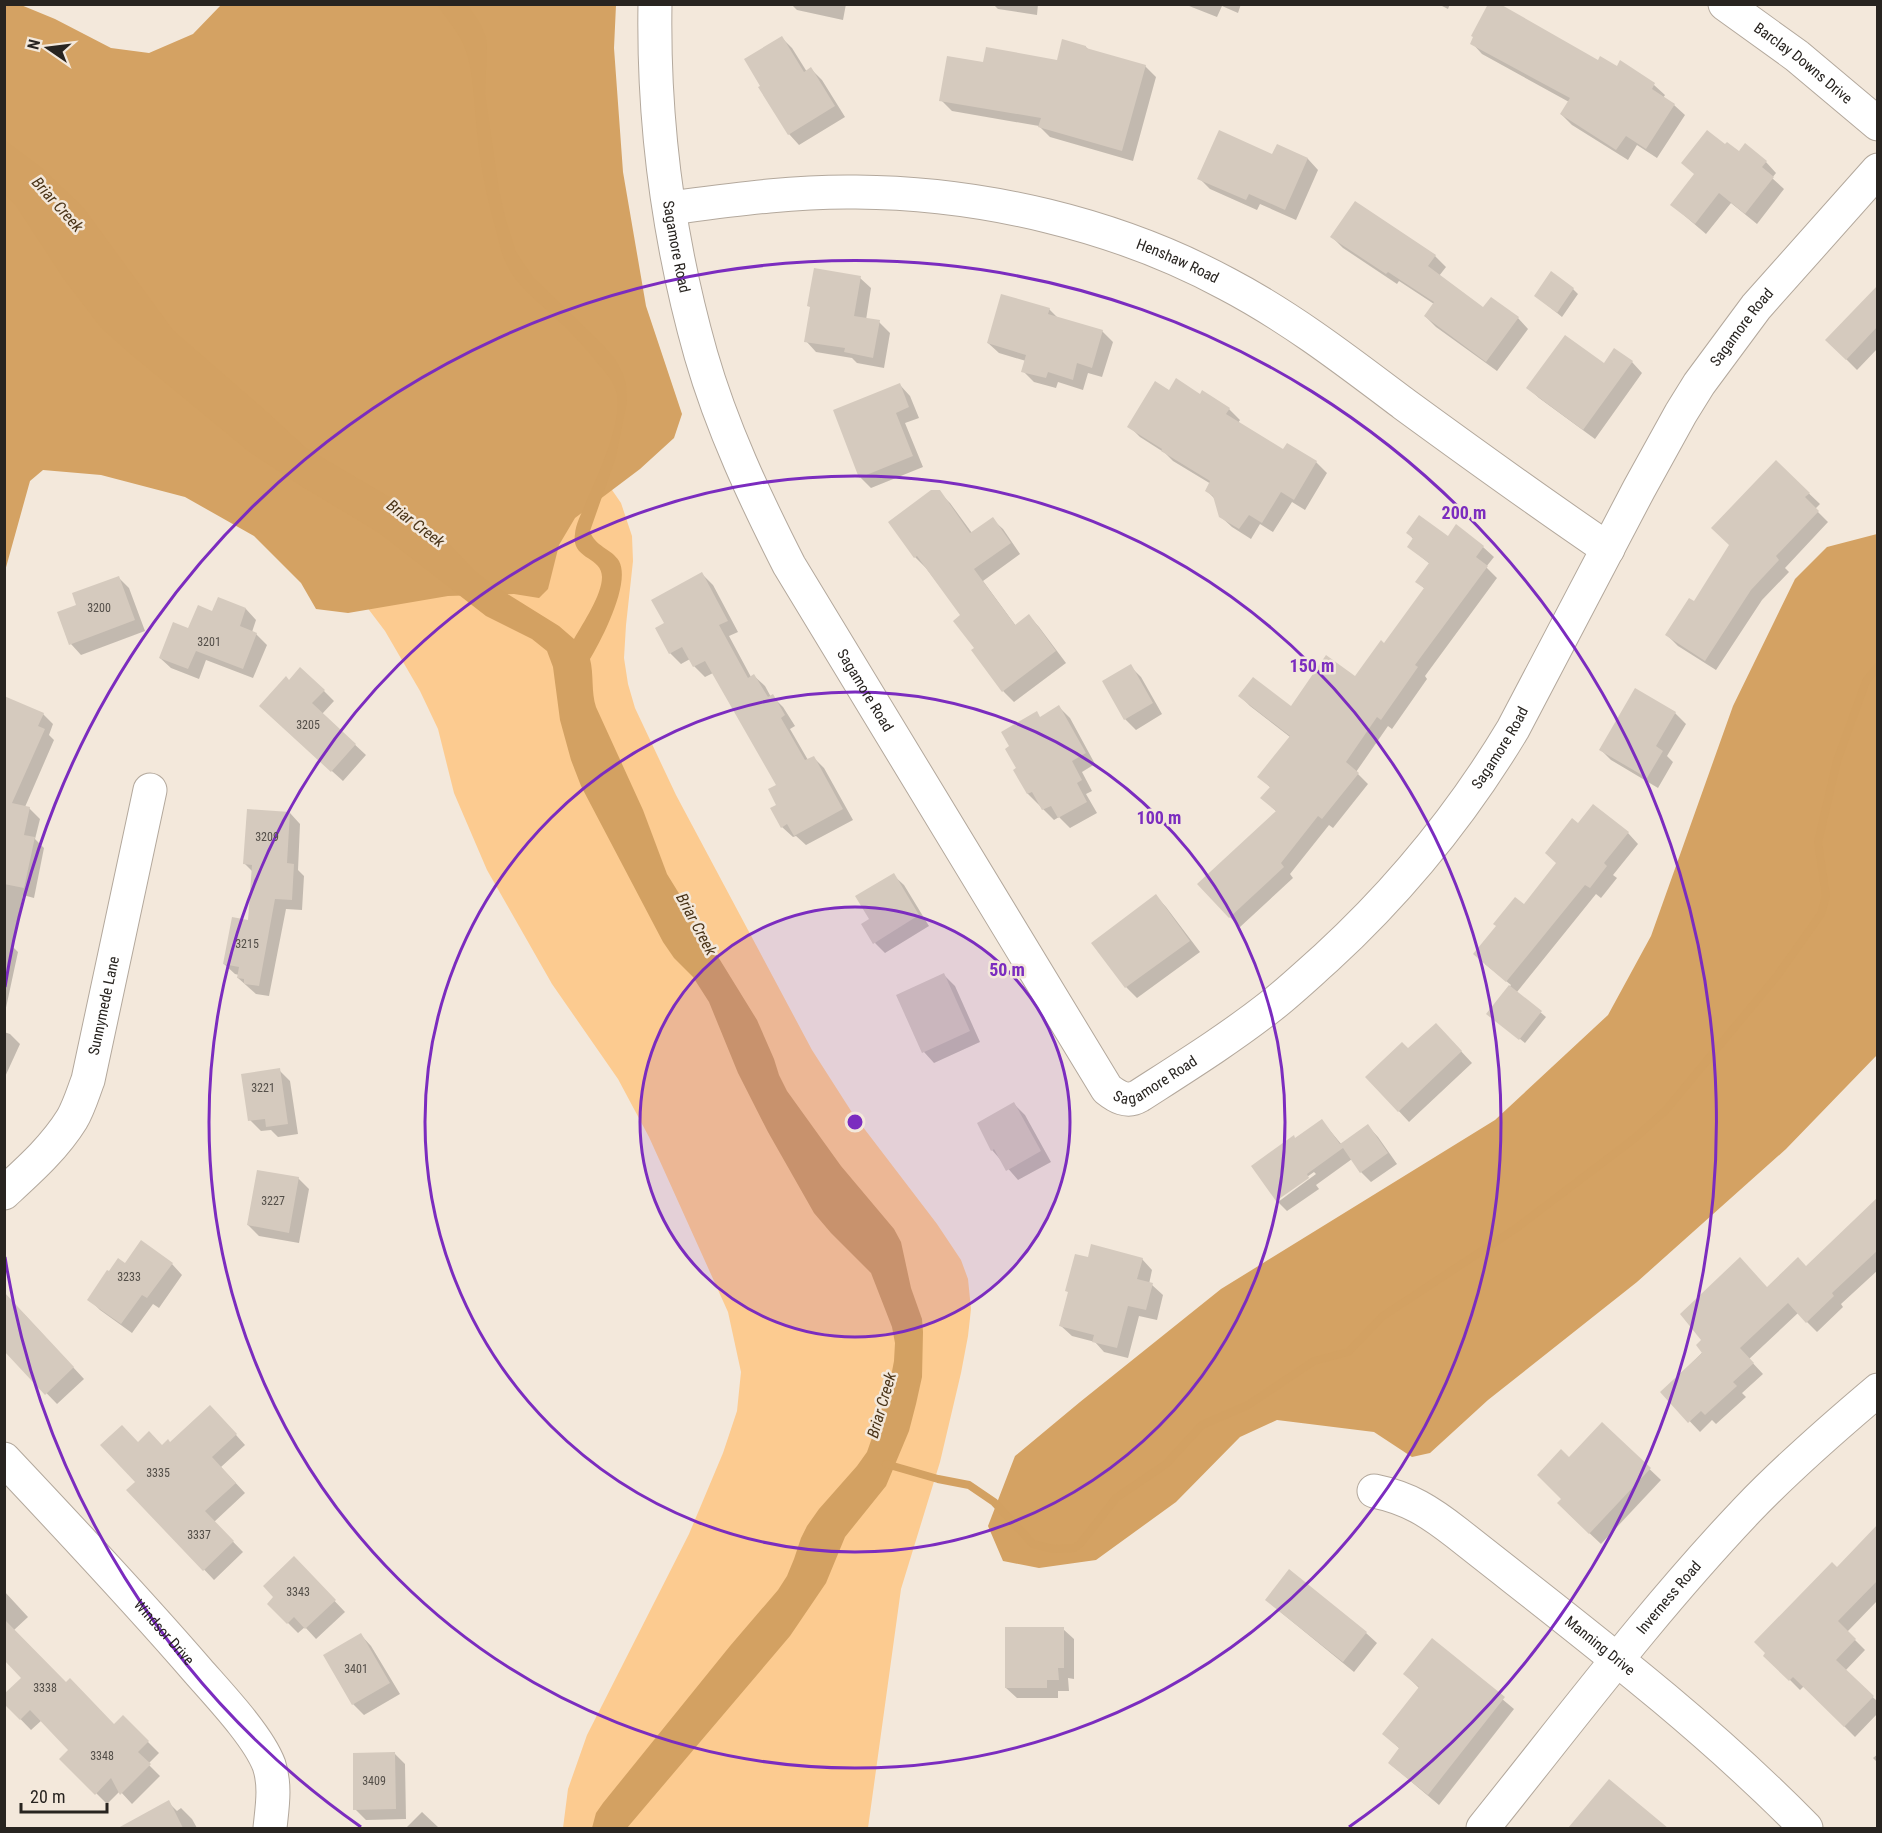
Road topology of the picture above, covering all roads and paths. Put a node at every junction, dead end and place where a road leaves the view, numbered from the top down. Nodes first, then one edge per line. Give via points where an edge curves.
1 (655, 4) edge
2 (1725, 4) edge
3 (1878, 124) edge
4 (1878, 170) edge
5 (670, 208) junction
6 (1608, 549) junction
7 (150, 790) dead end
8 (4, 1193) edge
9 (1878, 1390) edge
10 (4, 1459) edge
11 (1374, 1491) dead end
12 (1619, 1659) junction
13 (270, 1828) edge
14 (1483, 1828) edge
15 (1806, 1828) edge

1 - 5 street, Sagamore Road via 655,75
2 - 3 street, Barclay Downs Drive via 1797,56
4 - 6 street, Sagamore Road via 1763,299 1707,373 1681,413
5 - 6 street, Henshaw Road via 803,193 924,195 1037,214 1140,245 1227,283 1291,321
5 - 6 street, Sagamore Road via 678,262 705,368 776,541 1094,1068 1107,1089 1119,1097 1131,1100 1139,1096 1270,1007 1348,937 1400,883 1492,766
7 - 8 street, Sunnymede Lane via 88,1080 72,1119 60,1136 36,1165
9 - 12 street, Inverness Road via 1803,1455 1749,1509
10 - 13 street, Windsor Drive via 163,1630 250,1734 269,1766 273,1802
11 - 12 street, Manning Drive via 1406,1499 1436,1517
12 - 14 street, Inverness Road
12 - 15 street, Manning Drive via 1726,1751

